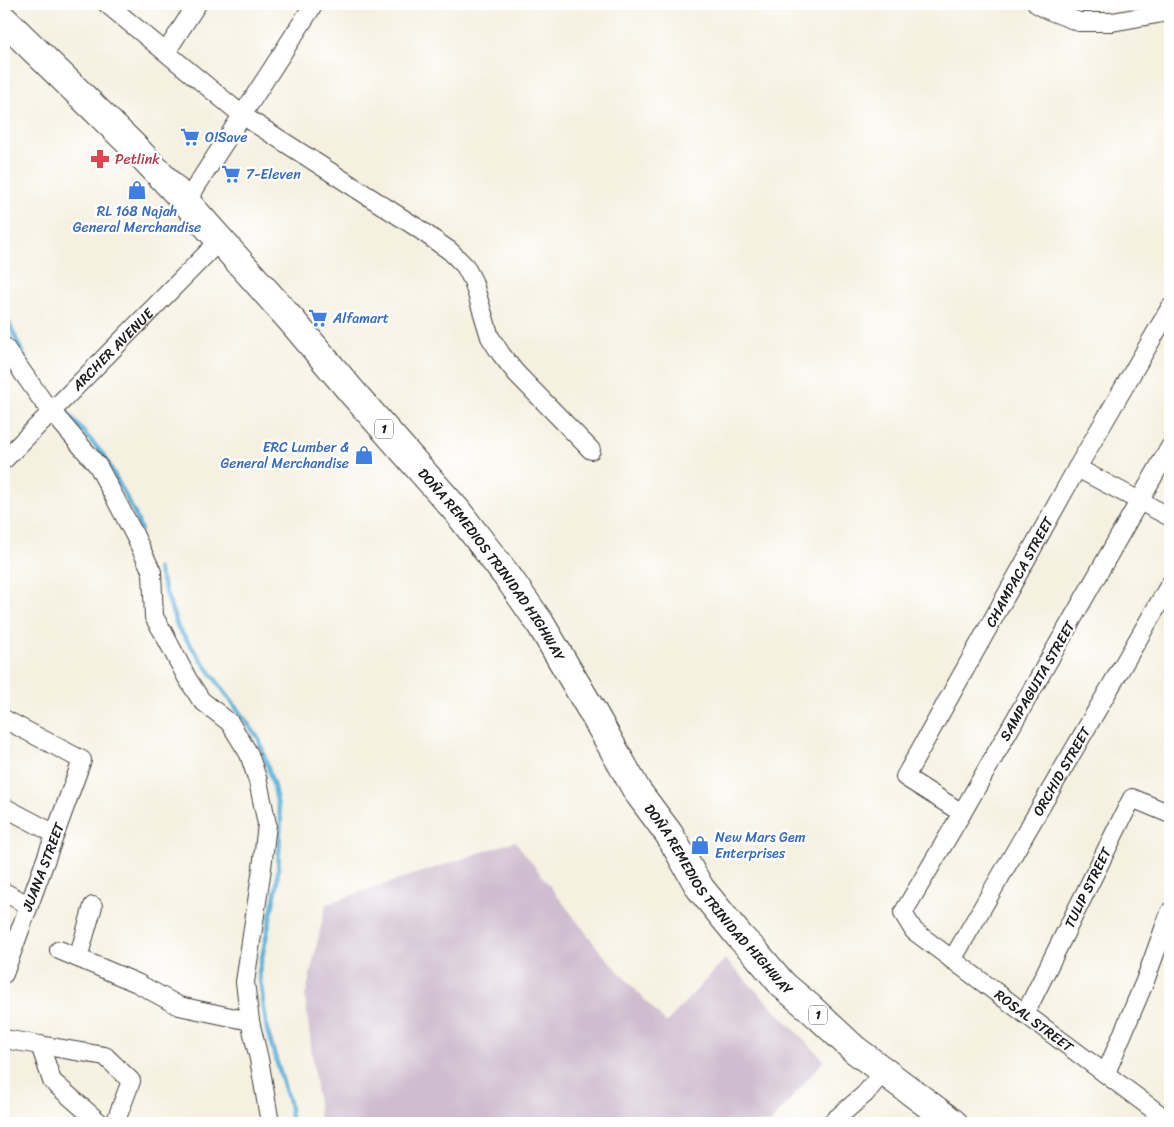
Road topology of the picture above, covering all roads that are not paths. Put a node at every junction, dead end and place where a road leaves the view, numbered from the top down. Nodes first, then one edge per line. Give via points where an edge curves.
1 (107, 4) edge
2 (197, 4) edge
3 (314, 4) edge
4 (1037, 4) edge
5 (1170, 6) edge
6 (4, 20) edge
7 (166, 52) junction
8 (242, 115) junction
9 (186, 202) junction
10 (221, 239) junction
11 (1170, 308) edge
12 (4, 346) edge
13 (52, 411) junction
14 (1170, 447) edge
15 (591, 450) dead end
16 (4, 460) edge
17 (1077, 468) junction
18 (1140, 501) junction
19 (1170, 517) edge
20 (1170, 584) edge
21 (4, 719) edge
22 (4, 807) edge
23 (962, 813) junction
24 (1170, 814) edge
25 (55, 834) junction
26 (4, 892) edge
27 (28, 905) junction
28 (93, 906) dead end
29 (1170, 912) edge
30 (903, 913) joint
31 (59, 950) dead end
32 (78, 958) junction
33 (952, 960) junction
34 (4, 970) edge
35 (1026, 1014) junction
36 (250, 1021) junction
37 (4, 1039) edge
38 (40, 1045) junction
39 (884, 1071) junction
40 (1106, 1073) junction
41 (1170, 1122) edge
42 (100, 1123) edge
43 (115, 1123) edge
44 (270, 1123) edge
45 (831, 1123) edge
46 (953, 1123) edge

1 - 7 street
2 - 7 street
3 - 8 street
4 - 5 street via 1079,22 1112,22 1163,13
6 - 9 highway, DOÑA REMEDIOS TRINIDAD HIGHWAY / 1
7 - 8 street
8 - 9 street
8 - 15 street via 450,251 465,266 473,281 490,337 501,354
9 - 10 highway, DOÑA REMEDIOS TRINIDAD HIGHWAY / 1
10 - 13 street, ARCHER AVENUE
10 - 39 highway, DOÑA REMEDIOS TRINIDAD HIGHWAY / 1 via 456,512 515,587 540,623 637,791 669,834 700,888 783,985
11 - 17 street, CHAMPACA STREET
12 - 13 street
13 - 16 street, ARCHER AVENUE
13 - 36 street via 98,466 152,572 154,617 201,700 230,724 249,754 258,781 267,824 245,982
14 - 18 street, SAMPAGUITA STREET
17 - 18 street
17 - 23 street, CHAMPACA STREET via 905,777
18 - 19 street
18 - 23 street, SAMPAGUITA STREET
20 - 33 street, ORCHID STREET
21 - 25 street, JUANA STREET via 82,760
22 - 25 street
23 - 30 street, SAMPAGUITA STREET
24 - 35 street, TULIP STREET via 1132,798
25 - 27 street, JUANA STREET
26 - 27 street
27 - 34 street, JUANA STREET
28 - 32 street
29 - 40 street
30 - 33 street, ROSAL STREET via 914,931
31 - 32 street
32 - 36 street via 179,1006
33 - 35 street, ROSAL STREET
35 - 40 street, ROSAL STREET
36 - 44 street
37 - 38 street
38 - 42 street via 52,1081
38 - 43 street via 105,1056 131,1080
39 - 45 street via 865,1094
39 - 46 highway, DOÑA REMEDIOS TRINIDAD HIGHWAY / 1
40 - 41 street, ROSAL STREET

